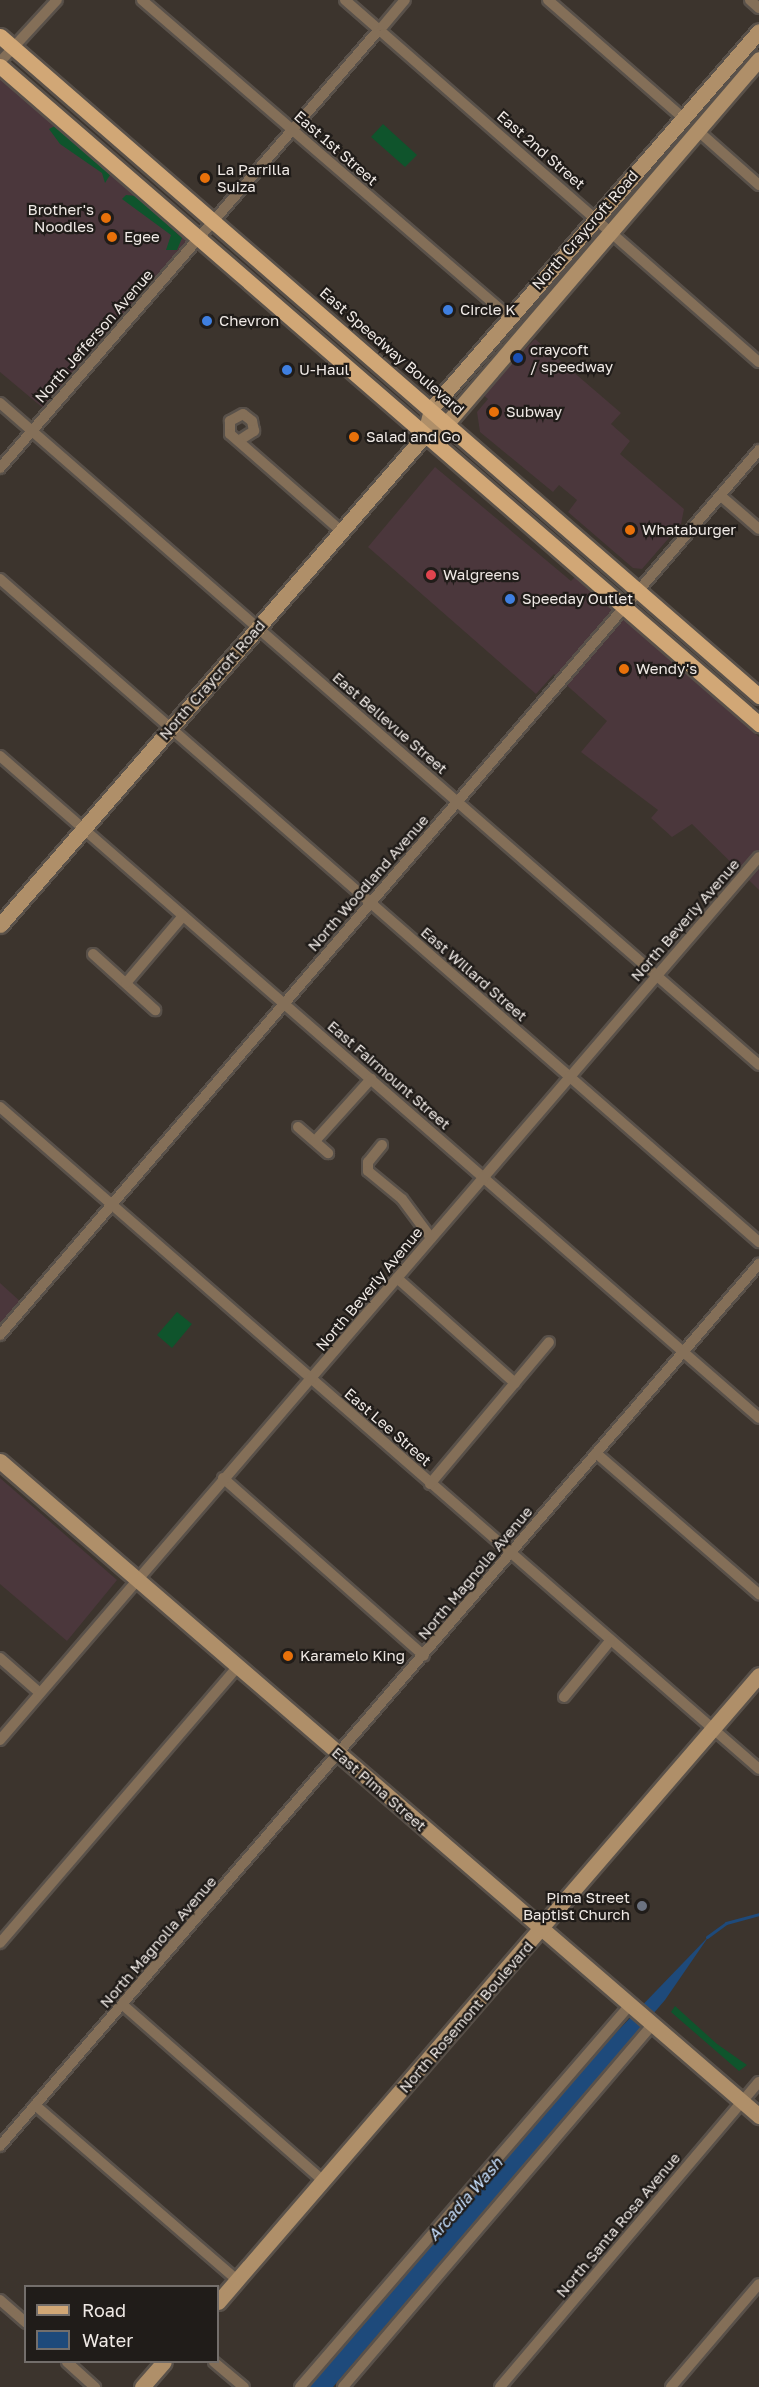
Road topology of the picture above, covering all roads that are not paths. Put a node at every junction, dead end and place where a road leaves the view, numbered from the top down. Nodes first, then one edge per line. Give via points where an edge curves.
1 (57, 0) edge
2 (142, 0) edge
3 (345, 0) edge
4 (405, 0) edge
5 (548, 0) edge
6 (750, 0) edge
7 (759, 8) edge
8 (380, 30) junction
9 (759, 31) edge
10 (0, 36) edge
11 (14, 48) junction
12 (759, 58) edge
13 (0, 64) edge
14 (682, 117) junction
15 (293, 130) junction
16 (697, 130) junction
17 (759, 184) edge
18 (596, 218) junction
19 (215, 220) junction
20 (609, 231) junction
21 (198, 239) junction
22 (510, 318) junction
23 (759, 362) edge
24 (0, 403) edge
25 (431, 409) junction
26 (447, 423) junction
27 (32, 431) junction
28 (424, 436) junction
29 (240, 440) dead end
30 (759, 450) edge
31 (0, 468) edge
32 (721, 496) junction
33 (759, 529) edge
34 (340, 530) junction
35 (0, 579) edge
36 (638, 592) junction
37 (624, 608) junction
38 (257, 627) junction
39 (759, 696) edge
40 (759, 724) edge
41 (171, 728) junction
42 (0, 756) edge
43 (458, 802) junction
44 (83, 828) junction
45 (759, 857) edge
46 (371, 904) junction
47 (183, 916) junction
48 (0, 925) edge
49 (93, 954) dead end
50 (657, 976) junction
51 (126, 983) junction
52 (282, 1003) junction
53 (155, 1010) dead end
54 (759, 1065) edge
55 (569, 1076) junction
56 (371, 1079) junction
57 (0, 1107) edge
58 (298, 1126) dead end
59 (315, 1141) junction
60 (382, 1145) dead end
61 (328, 1153) dead end
62 (485, 1177) junction
63 (113, 1205) junction
64 (431, 1238) junction
65 (759, 1242) edge
66 (759, 1264) edge
67 (397, 1278) junction
68 (0, 1335) edge
69 (549, 1342) dead end
70 (682, 1353) junction
71 (312, 1381) junction
72 (515, 1383) junction
73 (759, 1418) edge
74 (596, 1453) junction
75 (0, 1461) edge
76 (223, 1478) junction
77 (430, 1484) junction
78 (510, 1554) junction
79 (136, 1579) junction
80 (759, 1594) edge
81 (610, 1641) junction
82 (424, 1656) junction
83 (0, 1658) edge
84 (238, 1666) junction
85 (759, 1675) edge
86 (40, 1694) junction
87 (564, 1696) dead end
88 (714, 1729) junction
89 (0, 1740) edge
90 (340, 1755) junction
91 (759, 1769) edge
92 (542, 1930) junction
93 (0, 1943) edge
94 (123, 2005) junction
95 (631, 2006) junction
96 (650, 2022) junction
97 (759, 2082) edge
98 (743, 2102) junction
99 (36, 2105) junction
100 (759, 2116) edge
101 (0, 2146) edge
102 (323, 2181) junction
103 (237, 2280) junction
104 (759, 2284) edge
105 (0, 2300) edge
106 (219, 2300) edge
107 (24, 2321) edge
108 (69, 2363) edge
109 (162, 2363) edge
110 (216, 2363) edge
111 (95, 2387) edge
112 (141, 2387) edge
113 (244, 2387) edge
114 (300, 2387) edge
115 (343, 2387) edge
116 (500, 2387) edge
117 (671, 2387) edge

1 - 11 street
2 - 15 street, East 1st Street
3 - 8 street, East 2nd Street
4 - 8 street, North Jefferson Avenue
5 - 14 street
6 - 7 street
8 - 15 street, North Jefferson Avenue
8 - 18 street, East 2nd Street
9 - 14 street, North Craycroft Road
10 - 11 main road, East Speedway Boulevard
11 - 13 street
11 - 19 main road, East Speedway Boulevard
12 - 16 street, North Craycroft Road
13 - 21 main road
14 - 18 street, North Craycroft Road
15 - 19 street, North Jefferson Avenue
15 - 22 street, East 1st Street
16 - 17 street
16 - 20 street, North Craycroft Road
18 - 20 street, East 2nd Street
18 - 22 street, North Craycroft Road
19 - 21 street, North Jefferson Avenue
19 - 25 main road, East Speedway Boulevard
20 - 23 street, East 2nd Street
20 - 26 street, North Craycroft Road
21 - 27 street, North Jefferson Avenue
21 - 28 main road
22 - 25 street, North Craycroft Road
24 - 27 street, East Bellevue Street
25 - 26 main road, East Speedway Boulevard
25 - 28 street, North Craycroft Road
26 - 28 street, North Craycroft Road
26 - 36 main road, East Speedway Boulevard
27 - 31 street, North Jefferson Avenue
27 - 38 street, East Bellevue Street
28 - 34 street, North Craycroft Road
28 - 37 main road
29 - 34 street
30 - 32 street, North Woodland Avenue
32 - 33 street
32 - 36 street, North Woodland Avenue
34 - 38 street, North Craycroft Road
35 - 41 street, East Willard Street
36 - 37 street, North Woodland Avenue
36 - 39 main road, East Speedway Boulevard
37 - 40 main road
37 - 43 street, North Woodland Avenue
38 - 41 street, North Craycroft Road
38 - 43 street, East Bellevue Street
41 - 44 street, North Craycroft Road
41 - 46 street, East Willard Street
42 - 44 street, East Fairmount Street
43 - 46 street, North Woodland Avenue
43 - 50 street, East Bellevue Street
44 - 47 street, East Fairmount Street
44 - 48 street, North Craycroft Road
45 - 50 street, North Beverly Avenue
46 - 52 street, North Woodland Avenue
46 - 55 street, East Willard Street
47 - 51 street
47 - 52 street, East Fairmount Street
49 - 51 street
50 - 54 street, East Bellevue Street
50 - 55 street, North Beverly Avenue
51 - 53 street
52 - 56 street, East Fairmount Street
52 - 63 street, North Woodland Avenue
55 - 62 street, North Beverly Avenue
55 - 65 street, East Willard Street
56 - 59 street
56 - 62 street, East Fairmount Street
57 - 63 street, East Lee Street
58 - 59 street
59 - 61 street
60 - 64 street via 368,1162 368,1171 402,1199
62 - 64 street, North Beverly Avenue
62 - 70 street, East Fairmount Street
63 - 68 street, North Woodland Avenue
63 - 71 street, East Lee Street
64 - 67 street, North Beverly Avenue
66 - 70 street, North Magnolia Avenue
67 - 71 street, North Beverly Avenue
67 - 72 street
69 - 72 street
70 - 73 street, East Fairmount Street
70 - 74 street, North Magnolia Avenue
71 - 76 street, North Beverly Avenue
71 - 77 street, East Lee Street
72 - 77 street
74 - 78 street, North Magnolia Avenue
74 - 80 street
75 - 79 street, East Pima Street
76 - 79 street, North Beverly Avenue
76 - 82 street
77 - 78 street, East Lee Street
78 - 81 street, East Lee Street
78 - 82 street, North Magnolia Avenue
79 - 84 street, East Pima Street
79 - 86 street, North Beverly Avenue
81 - 87 street
81 - 88 street, East Lee Street
82 - 90 street, North Magnolia Avenue
83 - 86 street
84 - 90 street, East Pima Street
84 - 93 street
85 - 88 street, North Rosemont Boulevard
86 - 89 street, North Beverly Avenue
88 - 91 street, East Lee Street
88 - 92 street, North Rosemont Boulevard
90 - 92 street, East Pima Street
90 - 94 street, North Magnolia Avenue
92 - 95 street, East Pima Street
92 - 102 street, North Rosemont Boulevard
94 - 99 street, North Magnolia Avenue
94 - 102 street
95 - 96 street, East Pima Street
95 - 114 street
96 - 98 street, East Pima Street
96 - 115 street
97 - 98 street, North Santa Rosa Avenue
98 - 100 street, East Pima Street
98 - 116 street, North Santa Rosa Avenue
99 - 101 street, North Magnolia Avenue
99 - 103 street
102 - 103 street, North Rosemont Boulevard
103 - 106 street, North Rosemont Boulevard
104 - 117 street
105 - 107 street
108 - 111 street
109 - 112 street
110 - 113 street

